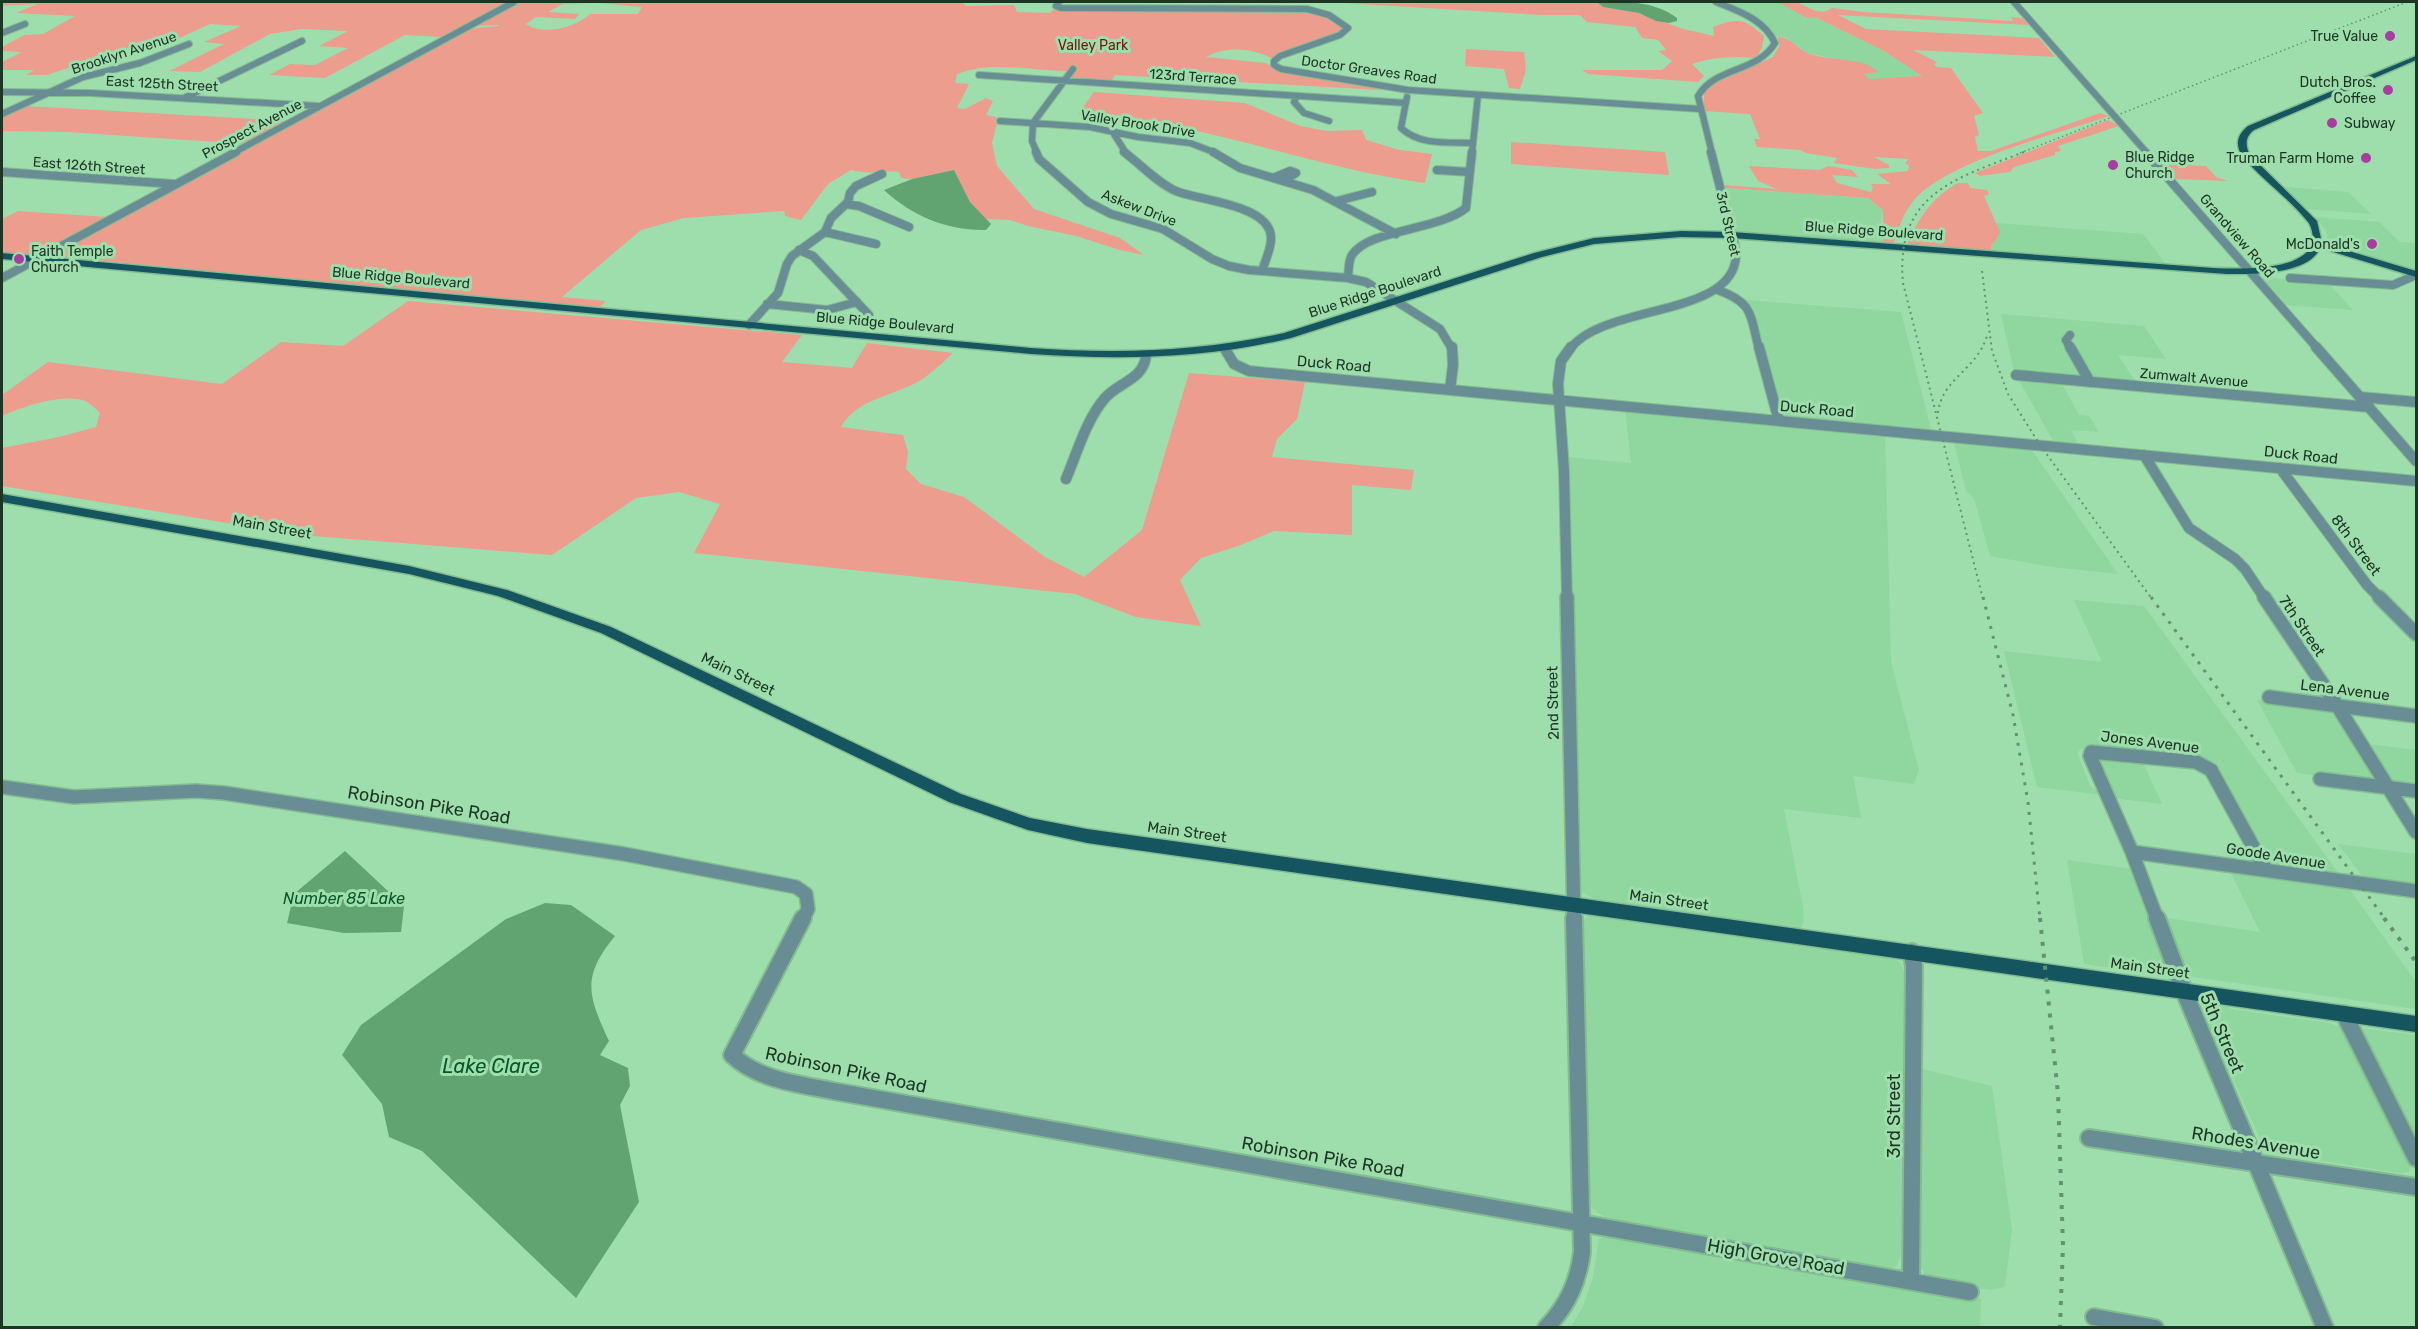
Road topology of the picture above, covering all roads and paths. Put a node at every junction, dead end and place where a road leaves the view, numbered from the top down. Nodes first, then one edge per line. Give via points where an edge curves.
1 (514, 2) edge
2 (1716, 2) edge
3 (2014, 2) edge
4 (1058, 4) edge
5 (26, 24) dead end
6 (2, 33) edge
7 (302, 41) dead end
8 (189, 44) dead end
9 (2416, 58) edge
10 (1073, 69) dead end
11 (979, 75) dead end
12 (1065, 81) junction
13 (1408, 90) junction
14 (2, 92) edge
15 (52, 92) junction
16 (1478, 95) junction
17 (1297, 96) junction
18 (184, 99) junction
19 (1406, 103) junction
20 (320, 106) junction
21 (1700, 109) junction
22 (2, 114) edge
23 (999, 121) dead end
24 (1329, 121) dead end
25 (1032, 123) junction
26 (1112, 131) junction
27 (1473, 143) junction
28 (1437, 170) dead end
29 (2, 172) edge
30 (1470, 172) junction
31 (882, 174) dead end
32 (1273, 177) junction
33 (1284, 181) junction
34 (175, 184) junction
35 (1372, 192) dead end
36 (1337, 201) junction
37 (846, 204) junction
38 (909, 227) dead end
39 (825, 232) junction
40 (1396, 234) junction
41 (1732, 235) junction
42 (876, 244) dead end
43 (2319, 245) junction
44 (799, 250) junction
45 (2, 256) edge
46 (36, 259) junction
47 (1262, 271) junction
48 (2250, 271) junction
49 (2416, 275) edge
50 (2, 278) edge
51 (1348, 278) junction
52 (2290, 278) dead end
53 (1718, 290) junction
54 (1396, 301) junction
55 (857, 302) junction
56 (767, 304) junction
57 (869, 315) dead end
58 (748, 325) junction
59 (2070, 335) dead end
60 (1225, 349) junction
61 (1146, 356) junction
62 (2016, 375) dead end
63 (2090, 382) junction
64 (1450, 390) junction
65 (2360, 397) junction
66 (1559, 400) junction
67 (2416, 402) edge
68 (2368, 407) junction
69 (1779, 421) junction
70 (2144, 455) junction
71 (2416, 461) edge
72 (2280, 468) junction
73 (1066, 479) dead end
74 (2416, 481) edge
75 (2, 498) edge
76 (2416, 634) edge
77 (2269, 698) dead end
78 (2338, 707) junction
79 (2416, 716) edge
80 (2091, 752) joint
81 (2320, 779) dead end
82 (2, 787) edge
83 (2390, 788) junction
84 (2416, 791) edge
85 (2416, 832) edge
86 (2132, 852) junction
87 (2266, 870) junction
88 (2416, 891) edge
89 (1575, 905) junction
90 (1912, 952) junction
91 (2184, 991) junction
92 (2344, 1014) junction
93 (2416, 1024) edge
94 (2089, 1138) dead end
95 (2416, 1158) edge
96 (2256, 1163) junction
97 (2416, 1187) edge
98 (1581, 1223) junction
99 (1911, 1281) junction
100 (1970, 1292) dead end
101 (2094, 1317) dead end
102 (1546, 1328) edge
103 (2154, 1328) edge
104 (2325, 1328) edge

1 - 20 street, Prospect Avenue
2 - 21 street via 1761,25 1775,43 1761,60 1706,85 1698,96
3 - 48 street, Grandview Road
4 - 13 street, Doctor Greaves Road via 1316,10 1340,20 1348,28 1340,35 1280,56 1274,65 1299,73
5 - 6 street
7 - 18 street
8 - 15 street, Brooklyn Avenue via 140,63 83,77
9 - 43 main road via 2251,128 2242,136 2246,156 2314,223 2320,235
10 - 12 street
11 - 12 street, 123rd Terrace
12 - 17 street, 123rd Terrace
12 - 25 street
13 - 16 street, Doctor Greaves Road
13 - 19 street
14 - 15 street, East 125th Street
15 - 18 street, East 125th Street
15 - 22 street, Brooklyn Avenue
16 - 21 street, Doctor Greaves Road
16 - 27 street
17 - 19 street, 123rd Terrace
17 - 24 street via 1294,102 1300,110
18 - 20 street, East 125th Street
19 - 27 street via 1401,128 1404,132 1430,141
20 - 34 street, Prospect Avenue
21 - 41 street, 3rd Street
23 - 25 street, Valley Brook Drive
25 - 26 street, Valley Brook Drive
25 - 47 street, Askew Drive via 1035,153 1088,202 1111,214 1163,229 1220,263
26 - 32 street, Valley Brook Drive via 1190,143 1240,168
26 - 47 street via 1123,151 1175,190 1233,205 1261,219 1271,239
27 - 30 street
28 - 30 street
29 - 34 street, East 126th Street
30 - 40 street via 1462,213
31 - 37 street via 856,186
32 - 33 street, Valley Brook Drive
32 - 33 street via 1296,173
33 - 36 street, Valley Brook Drive
34 - 46 street, Prospect Avenue
35 - 36 street
36 - 40 street, Valley Brook Drive
37 - 38 street
37 - 39 street via 831,218
39 - 42 street
39 - 44 street
40 - 51 street via 1358,249 1350,260
41 - 48 main road, Blue Ridge Boulevard via 2201,271
41 - 53 street, 3rd Street via 1736,267
41 - 54 main road, Blue Ridge Boulevard via 1681,234 1594,241
43 - 48 main road, Blue Ridge Boulevard via 2297,263
43 - 49 main road
44 - 55 street via 813,256
44 - 56 street via 787,264 781,285
45 - 46 main road, Blue Ridge Boulevard
46 - 50 street, Prospect Avenue
46 - 58 main road, Blue Ridge Boulevard
47 - 51 street, Askew Drive
48 - 65 street, Grandview Road
49 - 52 street via 2393,285
51 - 54 street, Askew Drive via 1366,282
53 - 66 street, 2nd Street via 1696,300 1602,323 1579,336 1560,363
53 - 69 street via 1735,296 1748,307
54 - 60 main road, Blue Ridge Boulevard via 1287,336
54 - 64 street, Askew Drive via 1451,339 1455,351
55 - 56 street via 827,310
55 - 57 street
56 - 58 street
58 - 61 main road, Blue Ridge Boulevard via 1031,351
59 - 63 street via 2066,340
60 - 61 main road, Blue Ridge Boulevard
60 - 64 street, Duck Road via 1234,364 1249,371
61 - 73 street via 1143,372 1114,390 1099,406
62 - 63 street, Zumwalt Avenue
63 - 68 street, Zumwalt Avenue
64 - 66 street, Duck Road
65 - 67 street
65 - 68 street, Grandview Road
66 - 69 street, Duck Road
66 - 89 street, 2nd Street
68 - 71 street, Grandview Road
69 - 70 street, Duck Road
70 - 72 street, Duck Road
70 - 78 street, 7th Street via 2189,528 2245,569
72 - 74 street, Duck Road
72 - 76 street, 8th Street via 2367,585
75 - 89 main road, Main Street via 409,570 502,592 606,630 955,798 1028,824
77 - 78 street, Lena Avenue
78 - 79 street, Lena Avenue
78 - 83 street, 7th Street
80 - 86 street, 5th Street
80 - 87 street, Jones Avenue via 2205,765
81 - 83 street
82 - 98 street, Robinson Pike Road via 74,797 224,793 624,854 796,887 806,894 808,909 732,1055 753,1070 914,1105
83 - 84 street
83 - 85 street, 7th Street
86 - 87 street, Goode Avenue
86 - 91 street, 5th Street
87 - 88 street, Goode Avenue
89 - 90 main road, Main Street
89 - 98 street, 2nd Street
90 - 91 main road, Main Street
90 - 99 street, 3rd Street
91 - 92 main road, Main Street
91 - 96 street, 5th Street
92 - 93 main road, Main Street
92 - 95 street
94 - 96 street, Rhodes Avenue
96 - 97 street, Rhodes Avenue
96 - 104 street, 5th Street
98 - 99 street, High Grove Road
98 - 102 street, 2nd Street via 1582,1265 1574,1290 1559,1316
99 - 100 street, High Grove Road
101 - 103 street

